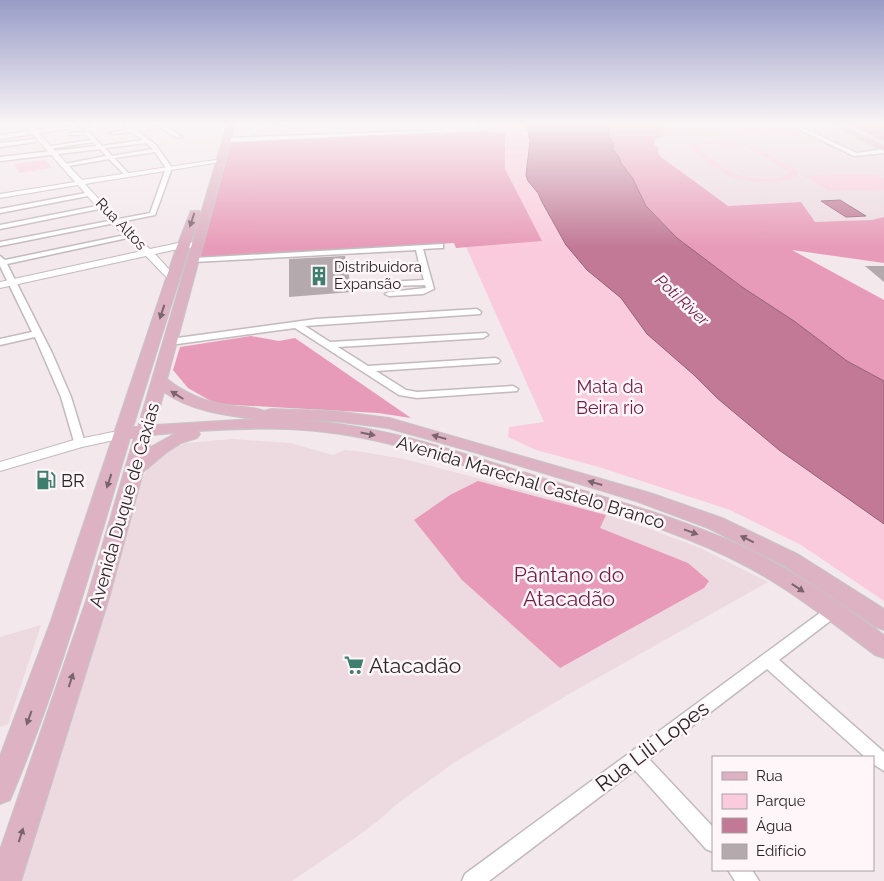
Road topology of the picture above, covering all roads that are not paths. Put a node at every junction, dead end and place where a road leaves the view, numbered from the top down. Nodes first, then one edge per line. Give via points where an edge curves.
1 (65, 166) edge
2 (96, 166) edge
3 (117, 166) edge
4 (178, 166) edge
5 (212, 166) edge
6 (213, 166) edge
7 (169, 168) junction
8 (69, 171) junction
9 (127, 175) junction
10 (80, 182) junction
11 (91, 194) junction
12 (0, 196) edge
13 (102, 207) junction
14 (0, 211) edge
15 (115, 222) junction
16 (0, 227) edge
17 (130, 236) junction
18 (0, 244) edge
19 (198, 245) junction
20 (440, 246) dead end
21 (182, 247) junction
22 (418, 247) junction
23 (150, 254) junction
24 (194, 260) junction
25 (1, 261) edge
26 (424, 265) junction
27 (386, 267) dead end
28 (0, 273) edge
29 (173, 279) junction
30 (428, 282) junction
31 (388, 284) dead end
32 (6, 286) edge
33 (389, 294) dead end
34 (477, 312) dead end
35 (297, 325) junction
36 (36, 334) junction
37 (483, 335) dead end
38 (0, 342) edge
39 (170, 342) junction
40 (329, 346) junction
41 (495, 361) dead end
42 (367, 368) junction
43 (159, 380) junction
44 (513, 389) dead end
45 (256, 419) junction
46 (129, 429) junction
47 (79, 443) junction
48 (0, 468) edge
49 (134, 470) junction
50 (833, 611) junction
51 (884, 621) edge
52 (884, 648) edge
53 (767, 659) junction
54 (636, 758) junction
55 (884, 763) edge
56 (0, 790) edge
57 (712, 841) edge
58 (739, 871) edge
59 (480, 878) edge
60 (5, 881) edge
61 (748, 881) edge

1 - 8 street, Rua Altos
2 - 8 street
3 - 9 street
4 - 7 street
5 -> 21 main road, Avenida Duque de Caxias
6 - 19 main road, Avenida Duque de Caxias
7 - 9 street
7 - 15 street via 153,214
8 - 10 street, Rua Altos
9 - 10 street
10 - 11 street, Rua Altos
10 - 12 street
11 - 13 street, Rua Altos
11 - 14 street
13 - 15 street, Rua Altos
13 - 16 street
15 - 17 street, Rua Altos
15 - 18 street
17 - 23 street, Rua Altos
17 - 25 street
19 - 21 street
19 - 24 main road, Avenida Duque de Caxias
20 - 22 street
21 - 23 street
21 - 29 main road, Avenida Duque de Caxias
22 - 24 street
22 - 26 street
23 - 29 street, Rua Altos
23 - 32 street
24 - 39 main road, Avenida Duque de Caxias
25 - 32 street
26 - 27 street
26 - 30 street
28 - 32 street
29 -> 46 main road, Avenida Duque de Caxias
30 - 31 street
30 - 33 street via 430,289 426,291
32 - 36 street
34 - 35 street
35 - 39 street
35 - 40 street
36 - 38 street
36 - 47 street via 66,397
37 - 40 street
39 - 43 main road, Avenida Duque de Caxias
40 - 42 street
41 - 42 street
42 - 44 street via 410,395
45 -> 43 main road via 194,403 172,392
43 - 46 main road, Avenida Duque de Caxias
45 - 46 main road, Avenida Marechal Castelo Branco
45 - 49 main road via 172,440 151,453
45 -> 50 main road, Avenida Marechal Castelo Branco via 383,437 634,512 700,536 757,562
51 -> 45 main road, Avenida Marechal Castelo Branco via 791,560 715,523 643,497 389,424 316,415
46 - 47 street
46 - 49 main road, Avenida Duque de Caxias
46 -> 56 main road, Avenida Duque de Caxias
47 - 48 street
60 -> 49 main road, Avenida Duque de Caxias via 98,598
50 - 52 main road, Avenida Marechal Castelo Branco
50 - 53 street, Rua Lili Lopes
53 - 54 street, Rua Lili Lopes
53 - 55 street
54 - 57 street
54 - 59 street, Rua Lili Lopes
58 - 61 street

